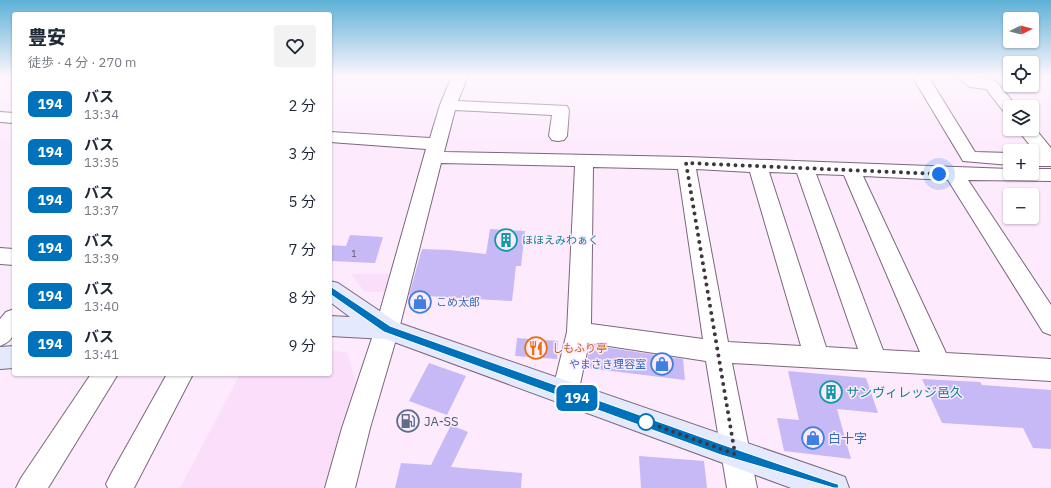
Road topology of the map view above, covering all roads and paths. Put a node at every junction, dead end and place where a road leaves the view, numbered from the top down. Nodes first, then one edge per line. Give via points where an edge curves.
1 (451, 99) edge
2 (934, 99) edge
3 (448, 105) junction
4 (0, 117) edge
5 (12, 118) edge
6 (558, 136) dead end
7 (1032, 136) edge
8 (332, 137) edge
9 (435, 150) junction
10 (1003, 158) edge
11 (1051, 160) edge
12 (584, 162) junction
13 (686, 163) junction
14 (758, 166) junction
15 (804, 168) junction
16 (850, 170) junction
17 (1040, 170) edge
18 (954, 174) junction
19 (1051, 192) edge
20 (0, 256) edge
21 (12, 256) edge
22 (336, 294) edge
23 (12, 321) edge
24 (332, 325) edge
25 (1051, 325) edge
26 (332, 326) edge
27 (387, 329) junction
28 (579, 332) junction
29 (0, 336) edge
30 (12, 357) edge
31 (718, 357) junction
32 (817, 357) junction
33 (0, 358) edge
34 (874, 360) junction
35 (938, 364) junction
36 (1051, 370) edge
37 (104, 376) edge
38 (179, 376) edge
39 (565, 393) junction
40 (743, 457) junction
41 (121, 484) dead end
42 (31, 488) edge
43 (340, 488) edge
44 (742, 488) edge
45 (834, 488) edge

1 - 3 street
2 - 10 street via 969,157
3 - 6 street via 561,110
3 - 9 street
4 - 5 street
7 - 11 street
8 - 9 street
9 - 12 street
9 - 27 street
11 - 17 street
12 - 13 street
12 - 28 street
13 - 14 street
13 - 31 street
14 - 15 street
14 - 32 street
15 - 16 street
15 - 34 street
16 - 18 street
16 - 35 street
17 - 18 street
17 - 19 street
18 - 25 street
20 - 21 street
22 - 24 main road via 345,307 343,317
22 - 27 main road
23 - 29 street
26 - 27 main road
27 - 39 main road
27 - 43 street
28 - 31 street
28 - 39 street
30 - 33 main road
31 - 32 street
31 - 40 street via 731,363
32 - 34 street
34 - 35 street
35 - 36 street
37 - 42 street
38 - 41 street
39 - 40 main road
40 - 44 street
40 - 45 main road

